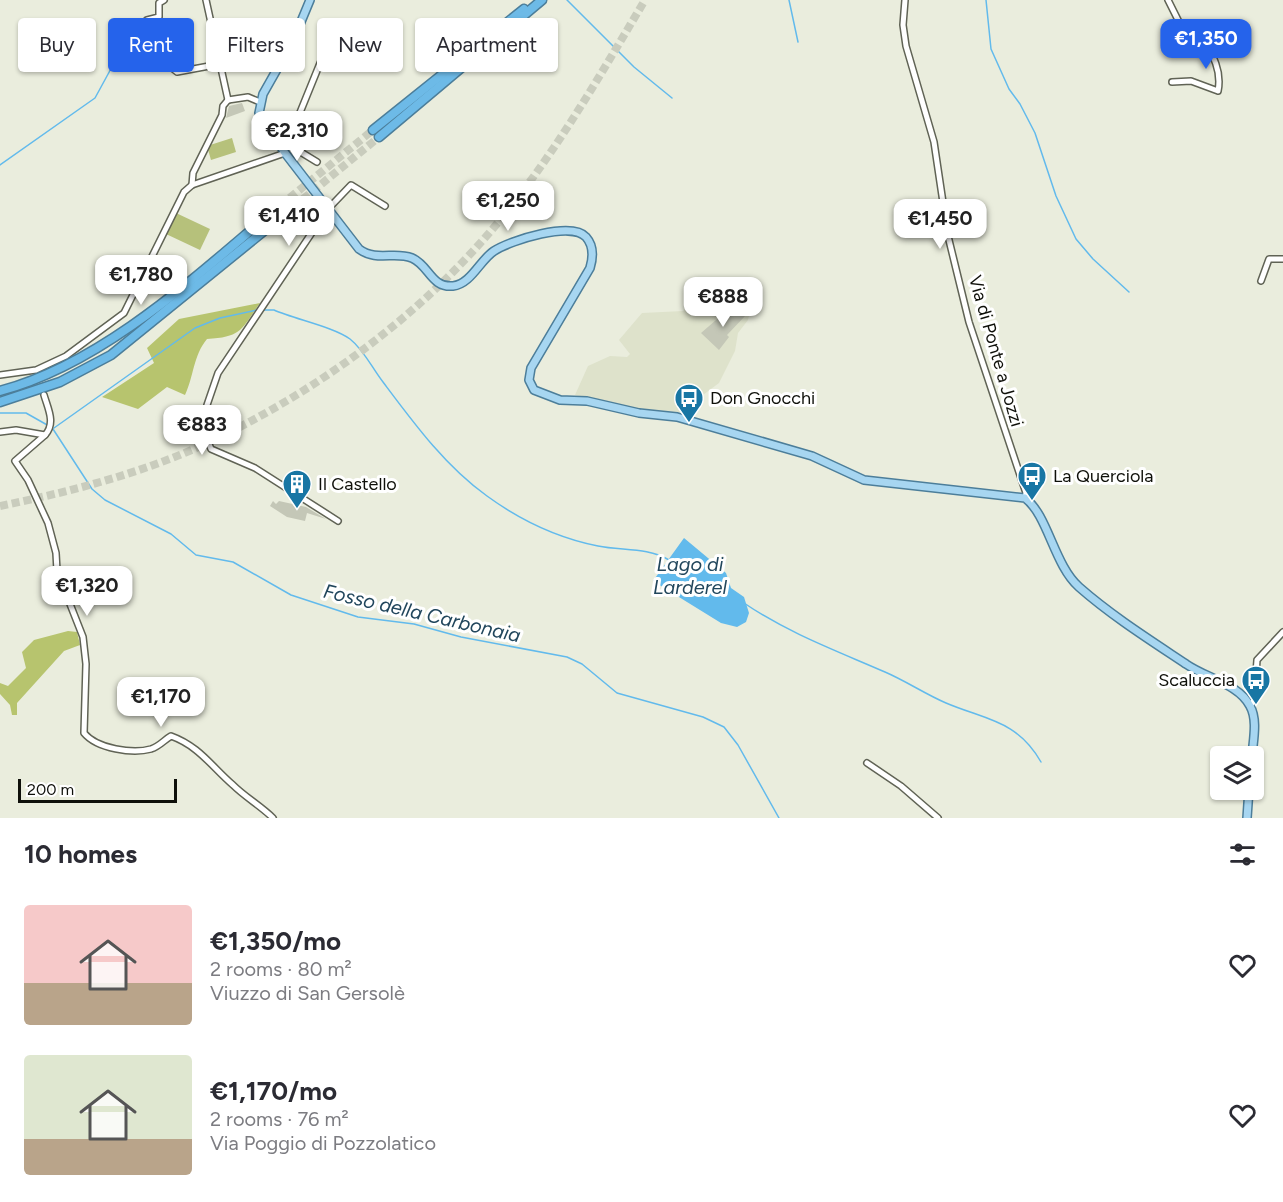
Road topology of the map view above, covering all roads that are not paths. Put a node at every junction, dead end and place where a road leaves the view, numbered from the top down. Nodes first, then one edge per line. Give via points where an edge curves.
1 (164, 0) edge
2 (206, 0) edge
3 (310, 0) edge
4 (536, 0) edge
5 (542, 0) edge
6 (905, 0) edge
7 (1168, 0) edge
8 (155, 18) edge
9 (210, 18) edge
10 (317, 71) edge
11 (222, 72) edge
12 (1172, 82) dead end
13 (228, 100) junction
14 (260, 102) junction
15 (373, 130) tunnel mouth
16 (380, 137) tunnel mouth
17 (280, 141) junction
18 (285, 153) junction
19 (317, 162) dead end
20 (192, 185) junction
21 (385, 206) dead end
22 (330, 212) junction
23 (271, 213) tunnel mouth
24 (275, 222) tunnel mouth
25 (1283, 259) edge
26 (1261, 280) dead end
27 (0, 375) edge
28 (0, 391) edge
29 (44, 396) dead end
30 (0, 402) edge
31 (0, 432) edge
32 (45, 435) junction
33 (1024, 498) junction
34 (338, 521) dead end
35 (1283, 632) edge
36 (1250, 706) junction
37 (1253, 746) edge
38 (867, 763) dead end
39 (1249, 800) edge
40 (273, 818) edge
41 (938, 818) edge
42 (1247, 818) edge

1 - 8 street via 159,3 159,17
2 - 9 street
3 - 14 main road
4 - 15 highway
5 - 16 highway
6 - 33 street, Via di Ponte a Jozzi via 906,46 934,142 951,246 969,322 1026,493
7 - 12 street via 1184,32 1203,39 1215,58 1220,81 1218,91 1191,81
10 - 17 street via 299,115
11 - 13 street
13 - 14 street via 248,98
13 - 20 street via 193,173
14 - 17 main road via 261,118
17 - 18 main road
17 - 19 street
18 - 20 street
18 - 22 main road
20 - 27 street via 184,192 124,314 66,356 36,370
21 - 22 street via 351,185
22 - 33 main road via 363,251 377,257 413,258 437,283 447,286 464,281 499,248 565,229 584,235 592,250 590,268 531,368 531,387 543,396 677,417 812,456 864,480
22 - 34 street via 313,231 218,373 207,405 204,432 211,449 255,468
23 - 28 highway via 113,339 66,367
24 - 30 highway via 111,354 60,382
25 - 26 street via 1269,259
29 - 32 street via 52,422
31 - 32 street via 16,430
32 - 40 street via 15,461 48,523 57,571 83,637 84,733 89,739 128,750 154,748 171,736 180,739 199,750
33 - 36 main road via 1034,508 1076,585 1186,664 1240,693
35 - 36 street via 1257,660
36 - 37 main road via 1254,719
38 - 41 street
39 - 42 main road

